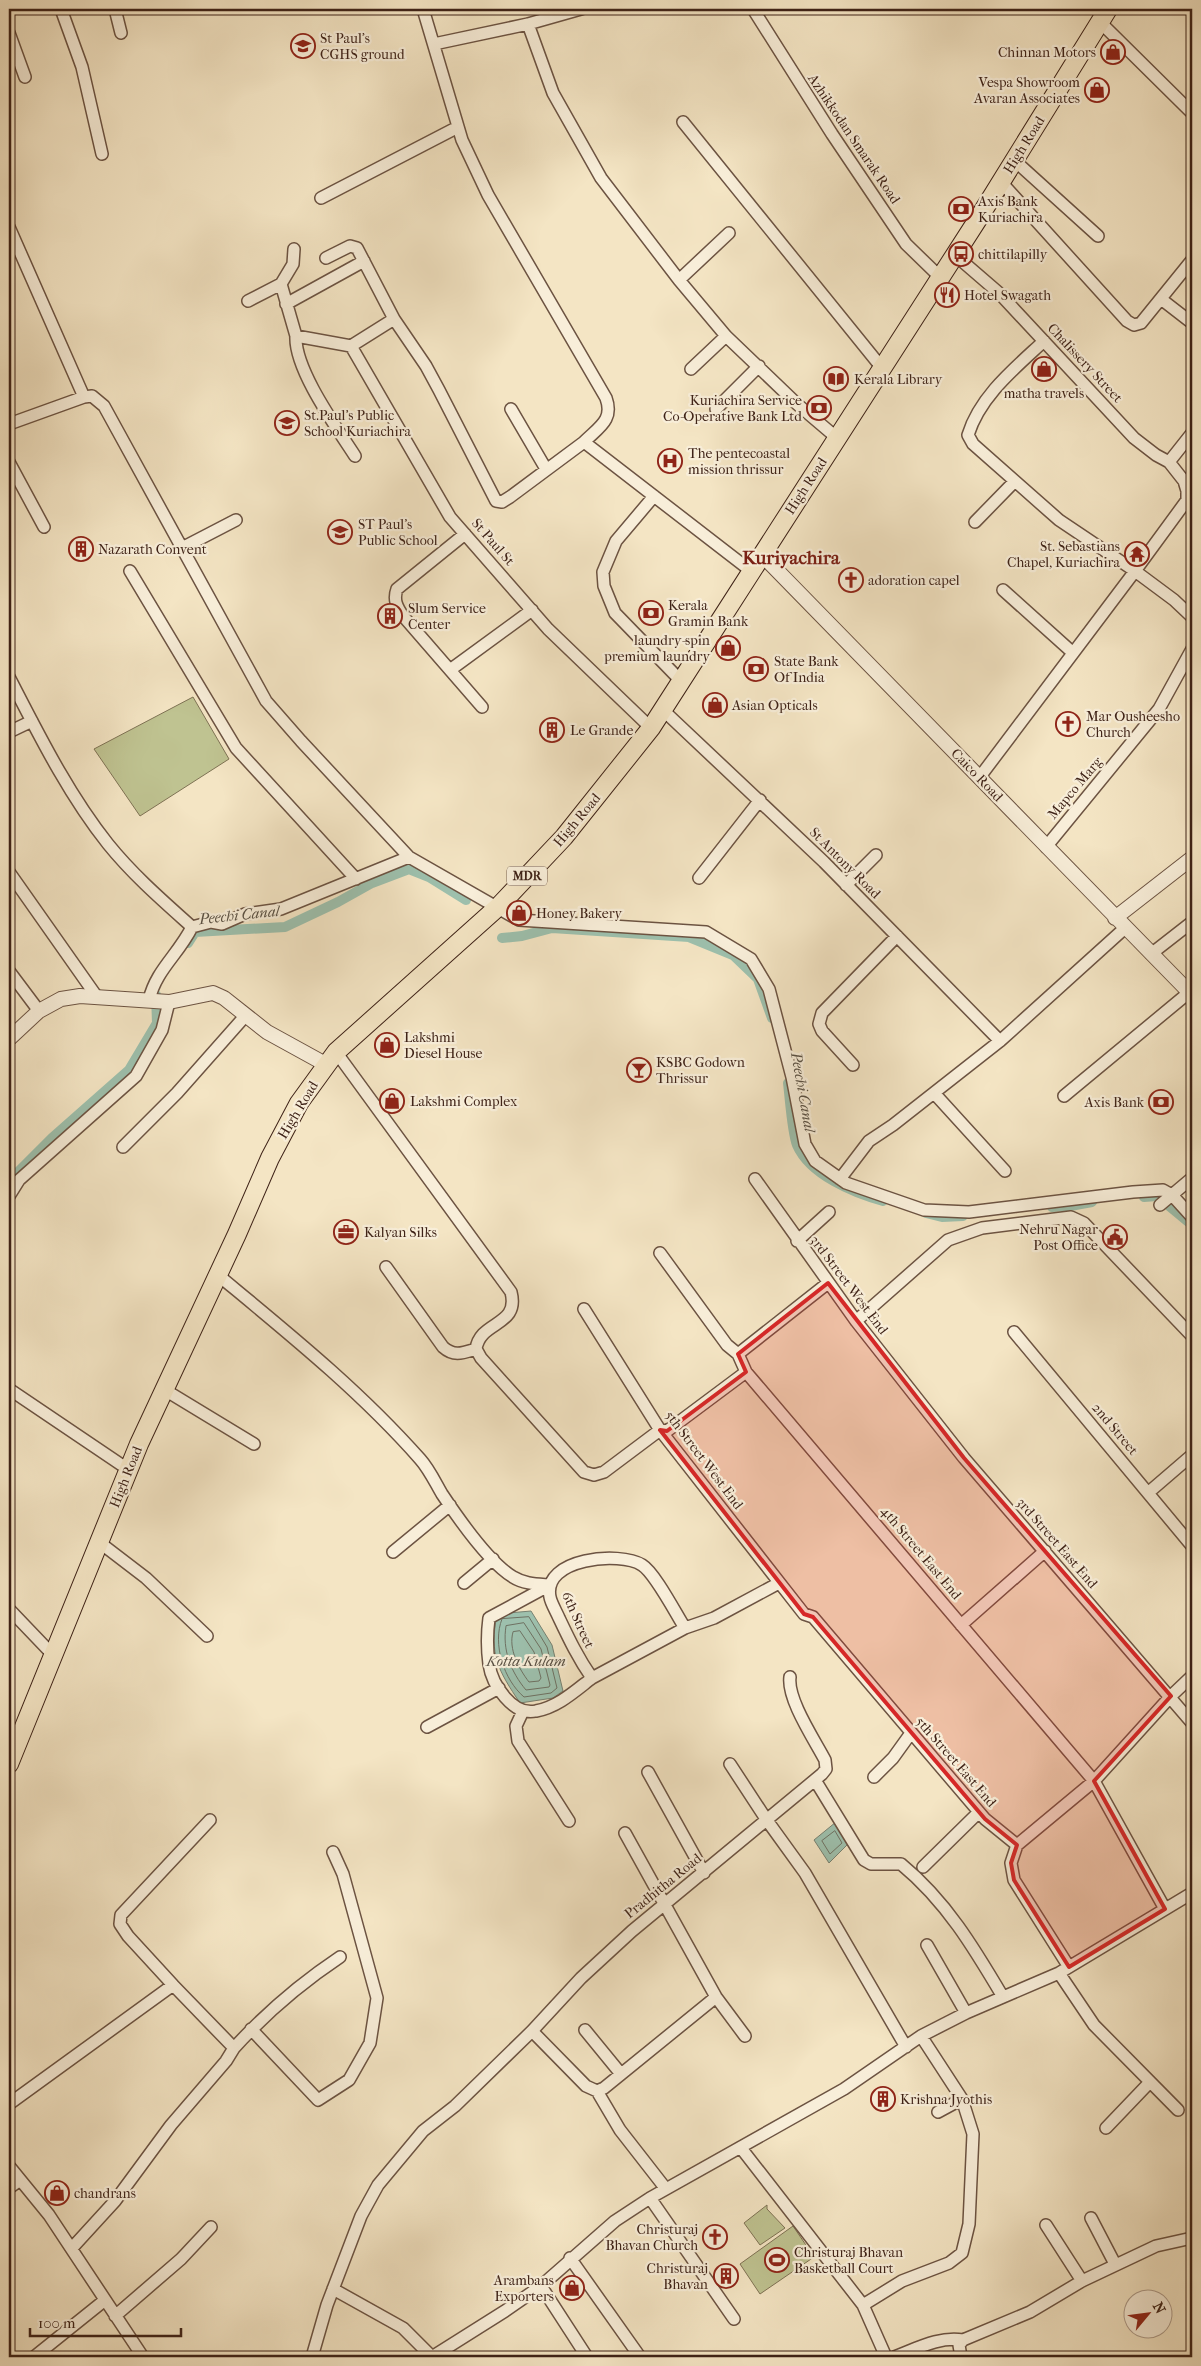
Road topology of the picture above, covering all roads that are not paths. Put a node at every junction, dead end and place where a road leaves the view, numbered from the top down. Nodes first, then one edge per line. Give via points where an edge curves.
1 (61, 9) edge
2 (115, 9) edge
3 (423, 9) edge
4 (581, 9) edge
5 (753, 9) edge
6 (1104, 15) edge
7 (528, 24) junction
8 (9, 33) edge
9 (122, 33) dead end
10 (434, 44) junction
11 (24, 77) dead end
12 (1192, 113) edge
13 (683, 122) dead end
14 (458, 127) junction
15 (102, 154) dead end
16 (1014, 160) junction
17 (1001, 182) junction
18 (321, 198) dead end
19 (9, 227) edge
20 (729, 233) dead end
21 (1098, 236) dead end
22 (294, 249) dead end
23 (955, 255) junction
24 (326, 258) dead end
25 (1192, 260) edge
26 (364, 262) junction
27 (940, 277) junction
28 (679, 280) junction
29 (280, 284) junction
30 (1161, 299) junction
31 (248, 301) dead end
32 (286, 304) junction
33 (394, 319) junction
34 (1192, 323) edge
35 (296, 336) junction
36 (726, 336) junction
37 (1044, 341) junction
38 (351, 346) junction
39 (759, 366) junction
40 (882, 368) junction
41 (691, 369) dead end
42 (84, 397) junction
43 (511, 409) dead end
44 (716, 409) dead end
45 (9, 424) edge
46 (1192, 433) edge
47 (837, 438) junction
48 (584, 442) junction
49 (355, 456) dead end
50 (9, 462) edge
51 (1169, 462) junction
52 (546, 469) junction
53 (1014, 482) junction
54 (654, 496) junction
55 (236, 520) dead end
56 (975, 522) dead end
57 (44, 527) dead end
58 (466, 534) junction
59 (182, 548) junction
60 (762, 555) junction
61 (130, 571) dead end
62 (751, 571) junction
63 (1135, 571) junction
64 (1003, 590) dead end
65 (532, 610) junction
66 (1192, 617) edge
67 (1192, 649) edge
68 (1072, 652) junction
69 (450, 670) junction
70 (9, 676) edge
71 (682, 682) junction
72 (482, 707) dead end
73 (664, 711) junction
74 (32, 720) junction
75 (651, 728) junction
76 (9, 732) edge
77 (979, 778) junction
78 (760, 800) junction
79 (1046, 847) junction
80 (876, 855) dead end
81 (409, 857) junction
82 (1192, 858) edge
83 (9, 872) edge
84 (699, 878) dead end
85 (356, 879) junction
86 (846, 885) junction
87 (498, 907) junction
88 (1192, 922) edge
89 (1120, 923) junction
90 (192, 927) junction
91 (898, 936) junction
92 (1151, 954) junction
93 (9, 971) edge
94 (1191, 992) edge
95 (97, 996) junction
96 (159, 1001) junction
97 (39, 1011) junction
98 (246, 1015) junction
99 (9, 1038) edge
100 (1000, 1041) junction
101 (331, 1058) junction
102 (853, 1065) dead end
103 (934, 1093) junction
104 (1064, 1096) dead end
105 (123, 1147) dead end
106 (1004, 1171) dead end
107 (1192, 1178) edge
108 (754, 1179) dead end
109 (840, 1179) junction
110 (9, 1196) edge
111 (1167, 1200) junction
112 (829, 1212) dead end
113 (1192, 1217) edge
114 (797, 1241) junction
115 (660, 1253) dead end
116 (386, 1268) dead end
117 (218, 1275) junction
118 (828, 1283) junction
119 (584, 1309) dead end
120 (856, 1321) junction
121 (1014, 1332) dead end
122 (1192, 1336) edge
123 (476, 1349) junction
124 (738, 1354) junction
125 (746, 1372) junction
126 (9, 1389) edge
127 (165, 1390) junction
128 (925, 1406) joint
129 (660, 1430) junction
130 (254, 1444) dead end
131 (1192, 1455) edge
132 (129, 1470) junction
133 (1149, 1492) junction
134 (450, 1505) junction
135 (99, 1542) junction
136 (1192, 1546) edge
137 (1045, 1551) junction
138 (393, 1552) dead end
139 (493, 1559) junction
140 (464, 1583) dead end
141 (780, 1584) junction
142 (550, 1585) junction
143 (9, 1609) edge
144 (813, 1617) joint
145 (961, 1625) junction
146 (685, 1628) junction
147 (207, 1636) dead end
148 (53, 1656) junction
149 (1192, 1676) edge
150 (790, 1677) dead end
151 (592, 1678) junction
152 (499, 1688) junction
153 (1170, 1696) junction
154 (523, 1711) junction
155 (1192, 1723) edge
156 (427, 1726) dead end
157 (911, 1733) junction
158 (9, 1764) edge
159 (730, 1764) dead end
160 (648, 1772) dead end
161 (874, 1776) dead end
162 (815, 1780) junction
163 (1094, 1781) junction
164 (979, 1812) junction
165 (766, 1819) junction
166 (210, 1820) dead end
167 (569, 1820) dead end
168 (625, 1833) dead end
169 (1018, 1845) junction
170 (333, 1852) dead end
171 (923, 1867) dead end
172 (704, 1873) junction
173 (1192, 1893) edge
174 (665, 1904) junction
175 (1165, 1909) junction
176 (928, 1945) dead end
177 (340, 1957) dead end
178 (1064, 1970) junction
179 (173, 1985) junction
180 (716, 1997) junction
181 (1003, 1997) junction
182 (966, 2013) junction
183 (251, 2029) junction
184 (585, 2030) dead end
185 (532, 2031) junction
186 (745, 2036) dead end
187 (921, 2036) junction
188 (906, 2047) junction
189 (234, 2048) junction
190 (621, 2074) junction
191 (1150, 2082) junction
192 (597, 2091) junction
193 (962, 2100) junction
194 (9, 2104) edge
195 (1178, 2110) dead end
196 (938, 2112) dead end
197 (1106, 2128) dead end
198 (741, 2148) junction
199 (9, 2166) edge
200 (20, 2180) junction
201 (9, 2188) edge
202 (666, 2189) junction
203 (650, 2198) junction
204 (1091, 2218) dead end
205 (1046, 2225) dead end
206 (211, 2227) dead end
207 (1192, 2238) edge
208 (72, 2248) junction
209 (570, 2258) junction
210 (1115, 2264) junction
211 (1082, 2281) junction
212 (541, 2286) junction
213 (333, 2289) junction
214 (105, 2300) junction
215 (862, 2305) junction
216 (115, 2316) junction
217 (734, 2319) dead end
218 (963, 2340) junction
219 (449, 2353) edge
220 (136, 2355) edge
221 (34, 2357) edge
222 (312, 2357) edge
223 (432, 2357) edge
224 (587, 2357) edge
225 (640, 2357) edge
226 (886, 2357) edge
227 (894, 2357) edge
228 (962, 2357) edge

1 - 15 street via 82,67
2 - 9 street
3 - 10 street
4 - 7 street
5 - 27 street, Azhikkodan Smarak Road via 906,244
6 - 12 street
6 - 16 main road, High Road / MDR
7 - 10 street
7 - 28 street via 553,92 601,178
8 - 11 street
10 - 14 street
13 - 40 street
14 - 18 street
14 - 48 street via 488,195 606,398 608,418
16 - 17 main road, High Road / MDR
16 - 21 street
17 - 23 main road, High Road / MDR
17 - 30 street via 1127,321 1134,325 1141,323
19 - 42 street
20 - 28 street
22 - 29 street via 292,264
23 - 27 main road, High Road / MDR
23 - 37 street, Chalissery Street via 999,293
24 - 26 street via 354,245
25 - 30 street
26 - 32 street
26 - 33 street
27 - 40 main road, High Road / MDR
28 - 36 street
29 - 31 street
29 - 32 street
30 - 34 street
32 - 35 street
33 - 38 street
33 - 52 street via 430,374 496,501 502,502 510,497
35 - 38 street
35 - 49 street via 300,359 307,374
36 - 39 street
36 - 41 street
37 - 51 street, Chalissery Street via 1134,438
37 - 53 street via 998,384 968,435 973,444
38 - 58 street, St Paul St via 450,517
39 - 44 street
39 - 47 street
40 - 47 main road, High Road / MDR
42 - 45 street
42 - 59 street via 92,396 104,406
43 - 52 street
46 - 51 street
47 - 60 main road, High Road / MDR
48 - 52 street
48 - 54 street
50 - 57 street
51 - 63 street via 1184,481 1187,500
53 - 56 street
53 - 63 street via 1058,520
54 - 62 street
54 - 71 street via 616,541 603,572 604,586 615,613
55 - 59 street
58 - 65 street, St Paul St
58 - 69 street via 397,589 395,595 396,605 403,616
59 - 81 street via 266,700
60 - 62 main road, High Road / MDR
60 - 77 street, Caico Road
61 - 85 street via 236,748
62 - 71 main road, High Road / MDR
63 - 66 street
63 - 68 street
64 - 68 street
65 - 69 street
65 - 75 street, St Paul St
67 - 79 street, Mapco Marg via 1159,709
68 - 77 street
69 - 72 street
70 - 74 street
71 - 73 main road, High Road / MDR
73 - 75 main road, High Road / MDR
73 - 78 street, St Antony Road
74 - 76 street
74 - 90 street via 107,843
75 - 87 main road, High Road / MDR via 564,837
77 - 79 street, Caico Road
78 - 84 street
78 - 86 street, St Antony Road
79 - 89 street, Caico Road
80 - 86 street
81 - 85 street
81 - 87 street
82 - 89 street
83 - 95 street
85 - 90 street via 281,909 245,914 222,924 211,922
86 - 91 street, St Antony Road
87 - 101 main road, High Road / MDR
87 - 109 street via 518,920 706,932 751,959 768,989 792,1077 805,1144 815,1161
88 - 92 street
89 - 92 street, Caico Road
89 - 100 street
90 - 96 street via 153,985
91 - 100 street, St Antony Road
91 - 102 street via 822,1013 819,1024 822,1032
92 - 94 street, Caico Road
93 - 97 street
94 - 104 street
95 - 96 street
95 - 97 street via 61,1000
96 - 98 street via 213,993
96 - 110 street via 162,1030 136,1076 19,1180
97 - 99 street
98 - 101 street via 267,1032
98 - 105 street via 177,1093
100 - 103 street
101 - 117 main road, High Road / MDR via 299,1103 274,1150
101 - 123 street via 511,1292 514,1303 511,1314 482,1334
103 - 106 street
103 - 109 street via 869,1141
107 - 111 street
108 - 114 street, 3rd Street West End
109 - 111 street via 924,1210 969,1212 1152,1190 1163,1190
111 - 113 street
112 - 114 street
114 - 118 street, 3rd Street West End
115 - 124 street, 4th Street East End via 727,1345
116 - 123 street via 443,1347 450,1353 459,1354
117 - 127 main road, High Road / MDR
117 - 134 street via 309,1350 386,1422 422,1461
118 - 120 street, 3rd Street West End
118 - 124 street
119 - 129 street, 5th Street West End
120 - 122 street via 948,1240 982,1228 1071,1217 1084,1223
120 - 128 street, 3rd Street West End
121 - 133 street, 2nd Street
123 - 129 street via 584,1472 594,1475 604,1472
124 - 125 street, 4th Street East End
125 - 129 street via 667,1431
125 - 145 street, 4th Street East End
126 - 132 street
127 - 130 street
127 - 132 main road, High Road / MDR
128 - 137 street, 3rd Street East End via 964,1458
129 - 141 street, 5th Street West End
131 - 133 street
132 - 135 main road, High Road / MDR
133 - 136 street, 2nd Street
134 - 138 street
134 - 139 street
135 - 147 street via 146,1578
135 - 148 main road, High Road / MDR
137 - 145 street
137 - 153 street, 3rd Street East End
139 - 140 street
139 - 142 street via 513,1578 530,1584
141 - 144 street, 5th Street West End via 804,1614
141 - 146 street via 714,1618
142 - 146 street, 6th Street via 559,1571 581,1561 631,1560 644,1566 653,1576
142 - 151 street, 6th Street via 550,1597 576,1656
142 - 152 street via 489,1618 489,1666
143 - 148 street
144 - 157 street, 5th Street East End
145 - 163 street, 4th Street East End
146 - 151 street
148 - 158 main road, High Road / MDR
149 - 153 street
150 - 162 street, Pradhitha Road via 788,1686 825,1760 826,1769
151 - 154 street via 563,1700 536,1711
152 - 154 street via 513,1706
152 - 156 street
153 - 155 street, 3rd Street East End
153 - 163 street
154 - 167 street via 516,1726 518,1741
157 - 161 street via 893,1758
157 - 164 street, 5th Street East End
159 - 165 street
160 - 172 street
162 - 165 street, Pradhitha Road
162 - 181 street via 864,1860 871,1864 901,1864 924,1883 949,1911
163 - 169 street
163 - 175 street, 4th Street East End
164 - 169 street, 5th Street East End
164 - 171 street
165 - 172 street, Pradhitha Road
165 - 188 street via 805,1873
166 - 179 street via 121,1916 120,1924 128,1936
168 - 174 street
169 - 178 street via 1011,1863 1014,1880
170 - 183 street via 343,1874 377,1998 370,2043 349,2080 318,2100
172 - 174 street, Pradhitha Road
173 - 175 street
174 - 180 street
174 - 185 street, Pradhitha Road via 581,1978
175 - 178 street
176 - 182 street
177 - 183 street via 315,1974
178 - 181 street
178 - 191 street via 1094,2025
179 - 189 street
179 - 194 street
180 - 186 street
180 - 190 street
181 - 182 street
182 - 187 street
183 - 189 street
184 - 190 street
185 - 192 street via 586,2086
185 - 213 street, Pradhitha Road via 455,2106 423,2131 378,2186 361,2216
187 - 188 street
187 - 193 street
188 - 198 street via 844,2089
189 - 208 street via 171,2125 115,2202
190 - 192 street
191 - 195 street
191 - 197 street
192 - 202 street via 620,2130
193 - 196 street
193 - 215 street via 973,2134 969,2224 962,2253 948,2263 902,2281
198 - 202 street
198 - 215 street
199 - 200 street
200 - 201 street
200 - 208 street
202 - 203 street
203 - 209 street via 615,2221
203 - 217 street
204 - 210 street
205 - 211 street
206 - 216 street via 156,2282
207 - 210 street via 1156,2246
208 - 214 street
209 - 212 street
209 - 225 street
210 - 211 street
211 - 218 street via 1030,2312
212 - 219 street
212 - 224 street
213 - 222 street, Pradhitha Road
213 - 223 street via 403,2328
214 - 216 street
214 - 221 street
215 - 226 street
216 - 220 street
218 - 227 street via 952,2338
218 - 228 street via 959,2345
219 - 223 street

